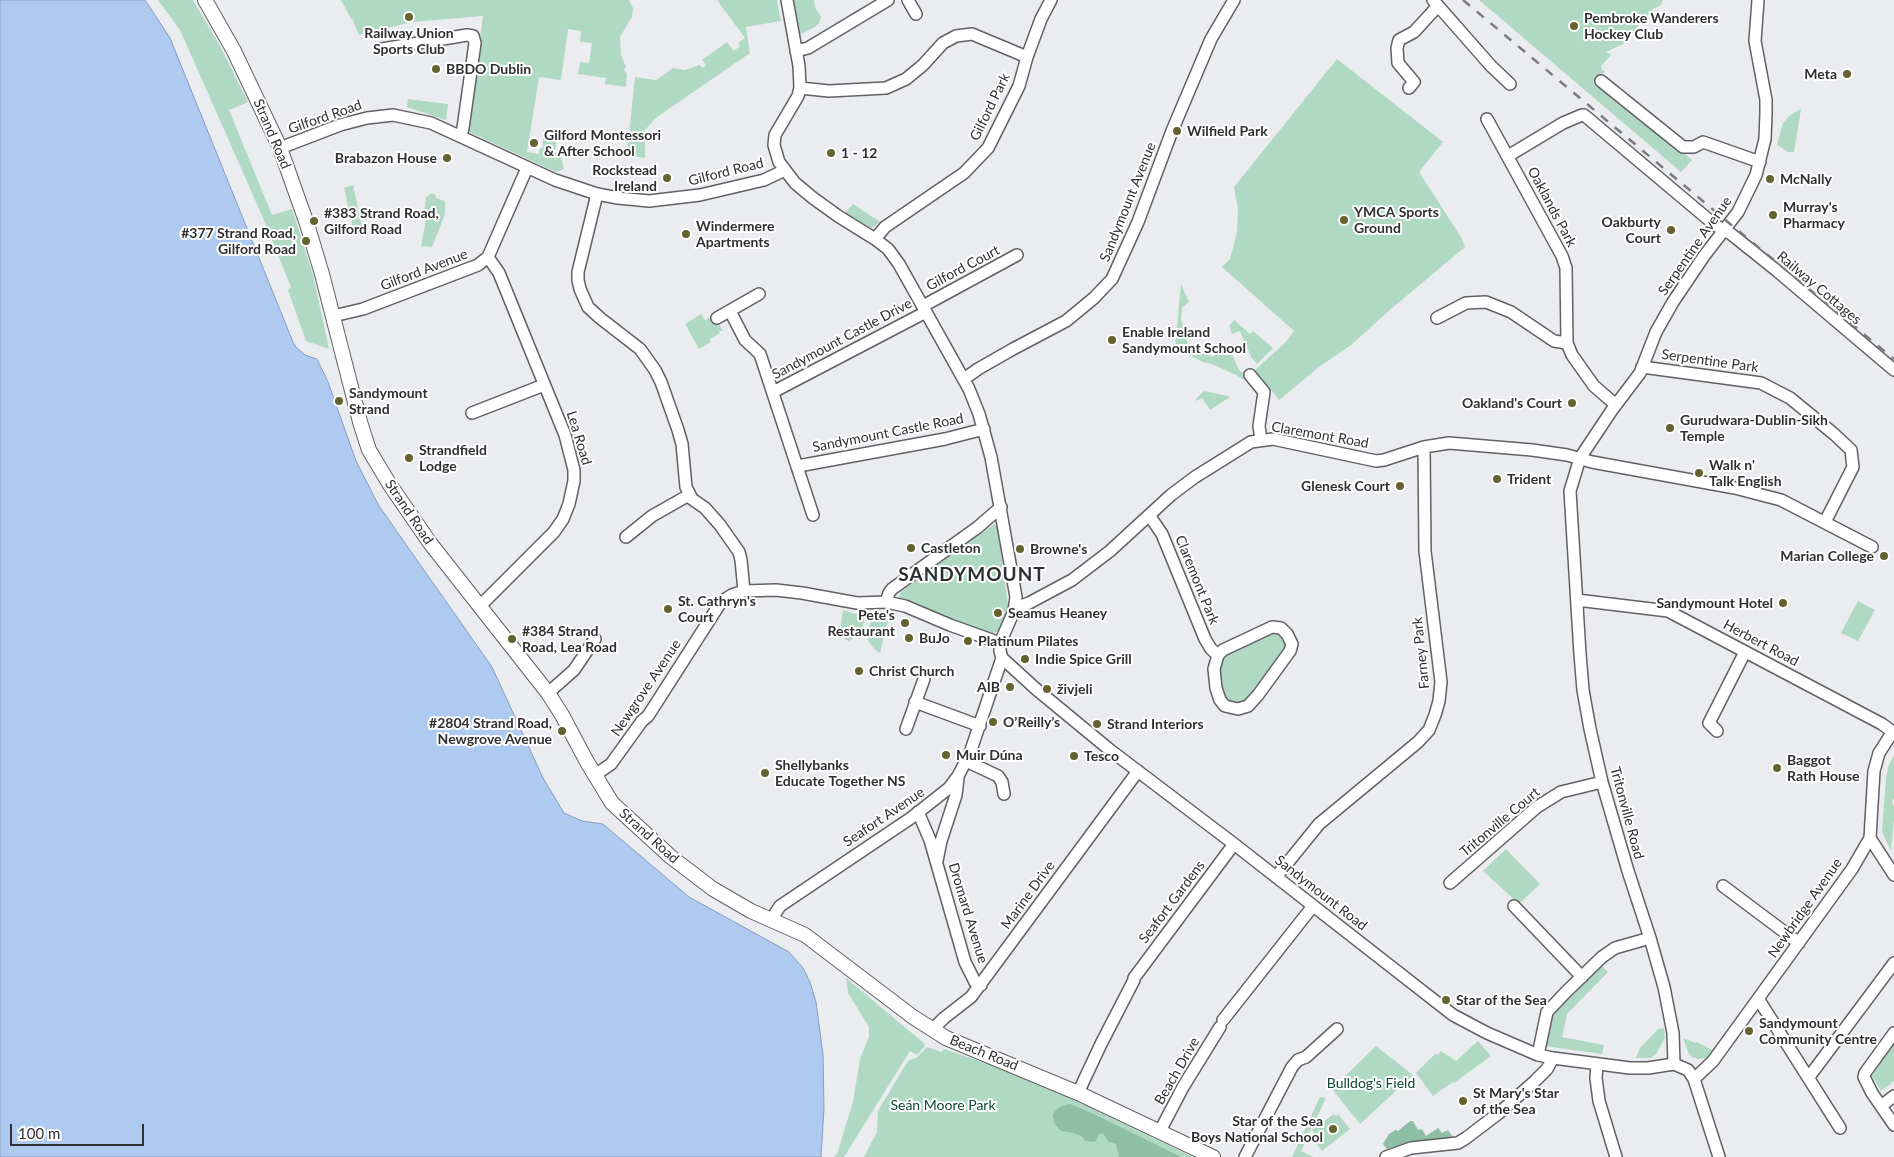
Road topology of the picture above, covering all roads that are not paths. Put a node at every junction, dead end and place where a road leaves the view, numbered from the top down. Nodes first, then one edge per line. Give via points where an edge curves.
1 (205, 0) edge
2 (787, 0) edge
3 (888, 0) edge
4 (908, 0) edge
5 (1051, 0) edge
6 (1758, 0) edge
7 (1228, 2) edge
8 (1435, 4) edge
9 (916, 14) dead end
10 (382, 49) dead end
11 (796, 51) junction
12 (1027, 57) junction
13 (1601, 81) dead end
14 (1510, 84) dead end
15 (800, 88) junction
16 (1409, 88) dead end
17 (1487, 119) dead end
18 (461, 136) junction
19 (280, 148) junction
20 (1508, 156) junction
21 (1760, 162) junction
22 (527, 168) junction
23 (785, 170) junction
24 (597, 194) junction
25 (1724, 230) junction
26 (875, 239) junction
27 (1017, 255) dead end
28 (488, 257) junction
29 (759, 294) dead end
30 (924, 309) junction
31 (730, 311) junction
32 (333, 316) junction
33 (716, 318) dead end
34 (1437, 318) dead end
35 (1567, 344) junction
36 (1642, 367) junction
37 (1894, 370) edge
38 (1250, 375) dead end
39 (964, 380) junction
40 (544, 385) junction
41 (773, 392) junction
42 (1616, 405) junction
43 (472, 413) dead end
44 (984, 429) junction
45 (1260, 440) junction
46 (1424, 447) junction
47 (1580, 458) junction
48 (798, 466) junction
49 (689, 496) junction
50 (1001, 507) junction
51 (813, 515) dead end
52 (1149, 516) junction
53 (1826, 522) junction
54 (626, 537) dead end
55 (1872, 547) dead end
56 (744, 591) junction
57 (1577, 600) junction
58 (886, 602) junction
59 (1016, 606) junction
60 (479, 607) junction
61 (595, 639) dead end
62 (1000, 643) junction
63 (1745, 652) junction
64 (1218, 656) junction
65 (1002, 658) junction
66 (924, 679) dead end
67 (548, 693) junction
68 (915, 702) junction
69 (980, 726) junction
70 (906, 729) dead end
71 (1718, 731) dead end
72 (1893, 733) edge
73 (966, 761) junction
74 (1138, 771) junction
75 (595, 775) junction
76 (958, 776) junction
77 (1602, 782) junction
78 (1004, 794) dead end
79 (918, 812) junction
80 (1870, 838) junction
81 (1234, 844) junction
82 (937, 863) junction
83 (1894, 875) edge
84 (1276, 878) junction
85 (1450, 883) dead end
86 (1723, 886) dead end
87 (1313, 906) junction
88 (1514, 906) dead end
89 (772, 920) junction
90 (1650, 938) junction
91 (1799, 943) junction
92 (1894, 963) edge
93 (1582, 977) junction
94 (981, 985) junction
95 (1759, 1000) junction
96 (933, 1029) junction
97 (1337, 1029) dead end
98 (1894, 1033) edge
99 (1538, 1055) junction
100 (1553, 1058) junction
101 (1597, 1064) junction
102 (1674, 1064) junction
103 (1808, 1077) junction
104 (1694, 1079) junction
105 (1078, 1093) junction
106 (1894, 1096) edge
107 (1881, 1106) junction
108 (1894, 1125) edge
109 (1840, 1128) dead end
110 (1160, 1131) junction
111 (1214, 1157) edge
112 (1245, 1157) edge
113 (1386, 1157) edge
114 (1616, 1157) edge
115 (1720, 1157) edge

1 - 19 main road, Strand Road via 234,51
2 - 11 street
3 - 11 street via 808,48
4 - 9 street
5 - 12 street, Gilford Park
6 - 21 street, Serpentine Avenue via 1755,40 1766,100 1765,139
7 - 39 street, Sandymount Avenue via 1112,279 1066,321 978,369
8 - 14 street
8 - 16 street via 1414,32 1399,40 1396,48 1398,63 1414,82
10 - 18 street via 473,36 475,43
11 - 15 street
12 - 15 street via 972,34 956,36 942,43 924,65 906,79 886,88 829,91
12 - 26 street, Gilford Park via 1016,94 988,148 964,173 885,228
13 - 21 street via 1683,147 1694,147 1703,142
15 - 23 street via 775,135 774,145
17 - 20 street, Oaklands Park
18 - 19 street, Gilford Road via 416,119 390,115 340,125
18 - 22 street, Gilford Road
19 - 32 main road, Strand Road via 307,224
20 - 25 street via 1584,115
20 - 35 street, Oaklands Park via 1566,268
21 - 25 street, Serpentine Avenue via 1741,208
22 - 24 street, Gilford Road
22 - 28 street, Gilford Avenue
23 - 24 street, Gilford Road via 754,182 673,199 634,200
23 - 26 street, Gilford Road via 813,198
24 - 49 street via 578,272 580,289 588,307 640,350 655,370 682,444 684,478
25 - 36 street, Serpentine Avenue via 1673,302
25 - 37 street, Railway Cottages
26 - 30 street, Gilford Road via 888,249
27 - 30 street, Gilford Court
28 - 32 street, Gilford Avenue via 478,265 420,288 363,309
28 - 40 street, Lea Road via 499,274
29 - 31 street
30 - 39 street, Gilford Road
30 - 41 street, Sandymount Castle Drive
31 - 33 street
31 - 41 street via 745,340 760,354
32 - 60 main road, Strand Road via 369,450 418,527
34 - 35 street via 1466,303 1486,302 1511,312 1554,341
35 - 42 street, Oaklands Park via 1591,382
36 - 42 street, Serpentine Avenue
36 - 53 street, Serpentine Park via 1761,382 1790,398 1834,434 1851,450 1853,466
38 - 45 street via 1264,392
39 - 44 street, Gilford Road
40 - 43 street
40 - 60 street, Lea Road via 571,455 574,481 571,498 554,532
41 - 48 street
42 - 47 street, Serpentine Avenue
44 - 48 street, Sandymount Castle Road via 944,440
44 - 50 street, Gilford Road
45 - 46 street, Claremont Road via 1273,439 1376,461
45 - 52 street, Claremont Road via 1242,447 1195,477
46 - 47 street, Claremont Road via 1470,444
46 - 84 street, Farney Park via 1425,551 1441,682 1436,712 1429,730 1417,744 1319,824
47 - 53 street, Claremont Road via 1758,493
47 - 57 street, Tritonville Road via 1570,491
48 - 51 street
49 - 54 street via 652,516
49 - 56 street via 711,514 739,552
50 - 58 street via 892,589
50 - 59 street, Gilford Road
52 - 59 street, Claremont Road via 1072,580
52 - 64 street, Claremont Park via 1162,534 1205,639
53 - 55 street, Claremont Road
56 - 58 street, Newgrove Avenue via 776,590 857,603
56 - 75 street, Newgrove Avenue via 721,602 648,716 611,764
57 - 63 street, Herbert Road via 1668,611
57 - 77 street, Tritonville Road via 1583,690
58 - 62 street, Newgrove Avenue via 905,606
59 - 62 street
60 - 67 main road, Strand Road
61 - 67 street via 574,670
62 - 65 street
63 - 71 street via 1709,723
63 - 72 street, Herbert Road via 1882,724
64 - 64 street via 1214,669 1220,700 1225,706 1242,709 1258,695 1292,644 1284,630 1272,627 1223,650
65 - 69 street, Seafort Avenue
65 - 74 street, Sandymount Road
66 - 68 street
67 - 75 main road, Strand Road
68 - 69 street
68 - 70 street
69 - 73 street, Seafort Avenue
72 - 80 street, Newbridge Avenue via 1879,753 1874,771
73 - 76 street, Seafort Avenue
73 - 78 street via 998,776
74 - 81 street, Sandymount Road
74 - 94 street, Marine Drive
75 - 89 main road, Strand Road via 612,803 675,861 750,912
76 - 79 street, Seafort Avenue via 949,788
76 - 82 street, Dromard Avenue via 956,795
77 - 85 street, Tritonville Court via 1561,792 1537,807
77 - 90 street, Tritonville Road
79 - 82 street
79 - 89 street, Seafort Avenue via 780,906
80 - 83 street
80 - 91 street, Newbridge Avenue
81 - 84 street, Sandymount Road
81 - 105 street, Seafort Gardens via 1134,979
82 - 94 street, Dromard Avenue via 965,962 975,982
84 - 87 street, Sandymount Road
86 - 91 street
87 - 99 street, Sandymount Road via 1453,1015
87 - 110 street, Beach Drive via 1221,1024
88 - 93 street
89 - 96 main road, Beach Road via 805,935 912,1017
90 - 93 street via 1615,948
90 - 102 street, Tritonville Road via 1673,1033
91 - 95 street, Newbridge Avenue
92 - 103 street
93 - 99 street via 1547,1012
94 - 96 street, Marine Drive
95 - 103 street
95 - 104 street, Newbridge Avenue via 1713,1061
96 - 105 main road, Beach Road via 956,1043
97 - 112 street via 1292,1067
98 - 107 street via 1861,1080
99 - 100 street, Sandymount Road
100 - 101 street, Sandymount Road
100 - 113 street via 1548,1069 1535,1081 1458,1143 1411,1148
101 - 102 street, Sandymount Road via 1648,1068
101 - 114 street via 1599,1101
102 - 104 street via 1688,1070
103 - 109 street
104 - 115 street
105 - 110 main road, Beach Road
106 - 107 street
107 - 108 street
110 - 111 main road, Beach Road

